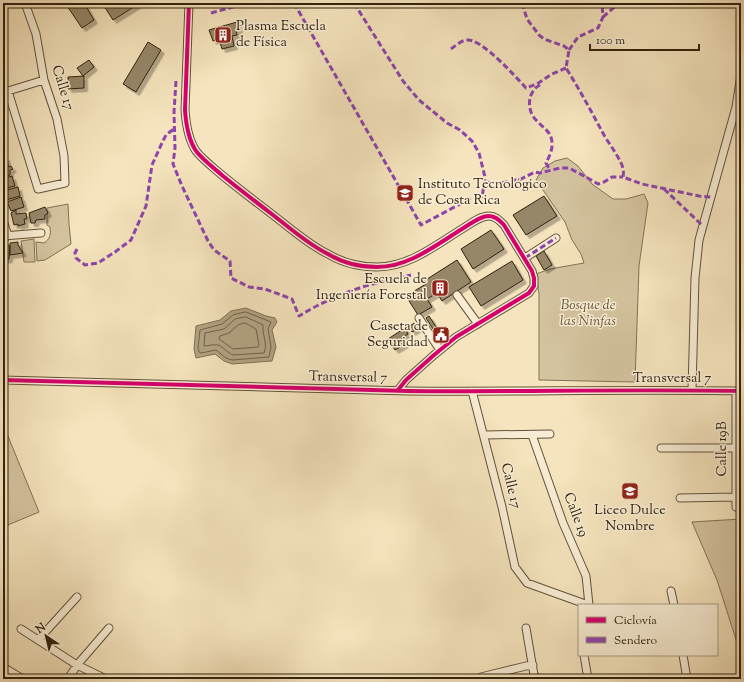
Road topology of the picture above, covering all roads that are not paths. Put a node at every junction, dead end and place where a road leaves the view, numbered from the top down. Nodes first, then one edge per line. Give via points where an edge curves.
1 (25, 3) edge
2 (189, 3) edge
3 (741, 75) edge
4 (44, 80) junction
5 (3, 220) edge
6 (41, 233) dead end
7 (5, 236) edge
8 (556, 238) dead end
9 (525, 258) junction
10 (457, 295) dead end
11 (419, 318) dead end
12 (478, 324) junction
13 (440, 350) junction
14 (3, 380) edge
15 (398, 390) junction
16 (692, 390) junction
17 (472, 391) junction
18 (738, 391) edge
19 (550, 434) dead end
20 (484, 435) junction
21 (532, 435) junction
22 (661, 448) dead end
23 (736, 448) junction
24 (736, 497) junction
25 (680, 498) dead end
26 (736, 507) dead end
27 (671, 591) dead end
28 (76, 597) dead end
29 (585, 604) edge
30 (588, 604) edge
31 (674, 604) edge
32 (109, 628) dead end
33 (526, 628) dead end
34 (21, 629) dead end
35 (38, 640) junction
36 (584, 656) edge
37 (683, 656) edge
38 (77, 665) junction
39 (533, 665) junction
40 (3, 667) edge
41 (481, 677) dead end
42 (537, 677) edge
43 (23, 679) edge
44 (68, 679) edge
45 (106, 679) edge
46 (588, 679) edge
47 (687, 679) edge

1 - 4 street, Calle 17 via 36,34
2 - 9 street via 184,110 189,136 197,152 212,168 243,193 306,240 347,263 378,267 395,265 410,260 472,223 490,216 495,217 504,226
3 - 16 street via 736,107 699,240 694,278
4 - 4 street, Calle 17 via 58,119 65,183 38,189 8,91
5 - 7 street
6 - 7 street
8 - 9 street
9 - 12 street via 534,278 532,289
10 - 12 street
11 - 13 street
12 - 13 street
13 - 15 street
14 - 15 street, Transversal 7
15 - 17 street, Transversal 7
16 - 17 street, Transversal 7
16 - 18 street, Transversal 7
17 - 20 street, Calle 17
18 - 23 street, Calle 19B
19 - 21 street
20 - 21 street
20 - 29 street, Calle 17 via 514,566 527,583
21 - 30 street, Calle 19 via 562,523 586,576
22 - 23 street
23 - 24 street, Calle 19B
24 - 25 street
24 - 26 street, Calle 19B
27 - 31 street
28 - 35 street
32 - 38 street
33 - 39 street
34 - 35 street
35 - 38 street
36 - 46 street
37 - 47 street
38 - 44 street
38 - 45 street
39 - 41 street
39 - 42 street
40 - 43 street

